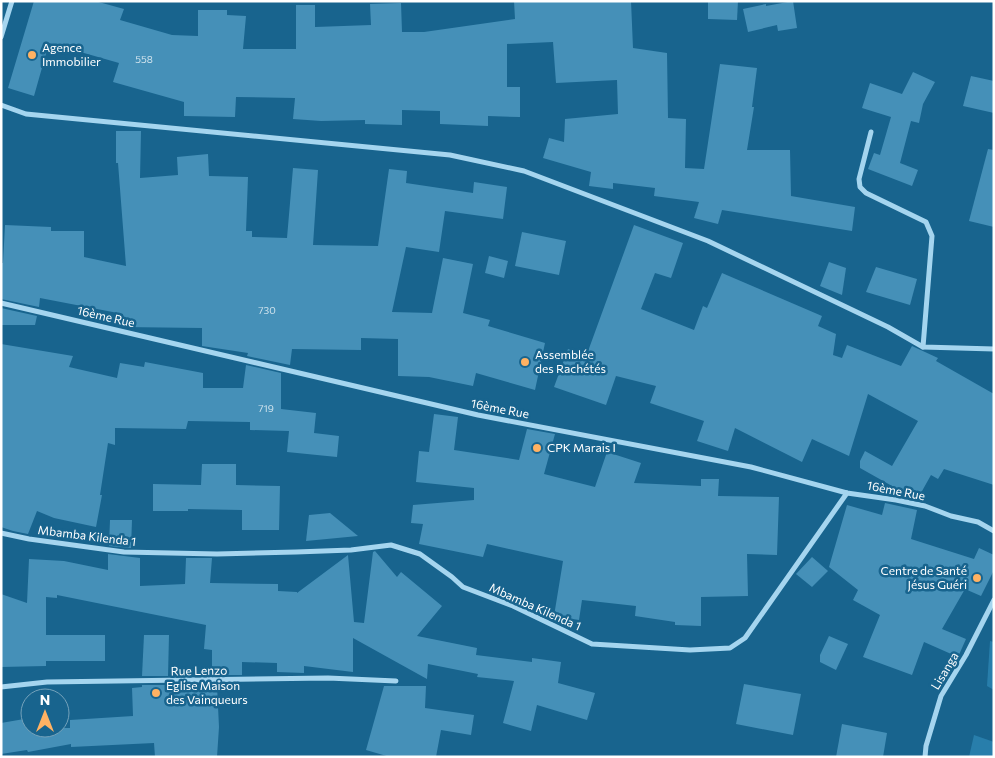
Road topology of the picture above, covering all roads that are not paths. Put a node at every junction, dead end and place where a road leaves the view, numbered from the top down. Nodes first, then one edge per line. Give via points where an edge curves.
1 (12, 1) edge
2 (1, 36) edge
3 (1, 105) edge
4 (871, 132) dead end
5 (1, 303) edge
6 (923, 347) junction
7 (994, 349) edge
8 (847, 493) junction
9 (994, 531) edge
10 (1, 532) edge
11 (994, 600) edge
12 (396, 681) dead end
13 (1, 687) edge
14 (925, 757) edge

1 - 2 street
3 - 6 street via 26,114 450,155 524,171 708,241
4 - 6 street via 859,179 860,187 926,222 932,236
5 - 8 street, 16ème Rue via 478,415 751,467
6 - 7 street
8 - 9 street, 16ème Rue via 925,506 978,522
8 - 10 street, Mbamba Kilenda 1 via 745,638 730,648 690,650 592,644 513,606 464,587 420,554 391,545 296,552 124,552
11 - 14 street, Lisanga via 941,696
12 - 13 street, Rue Lenzo via 328,678 47,682

